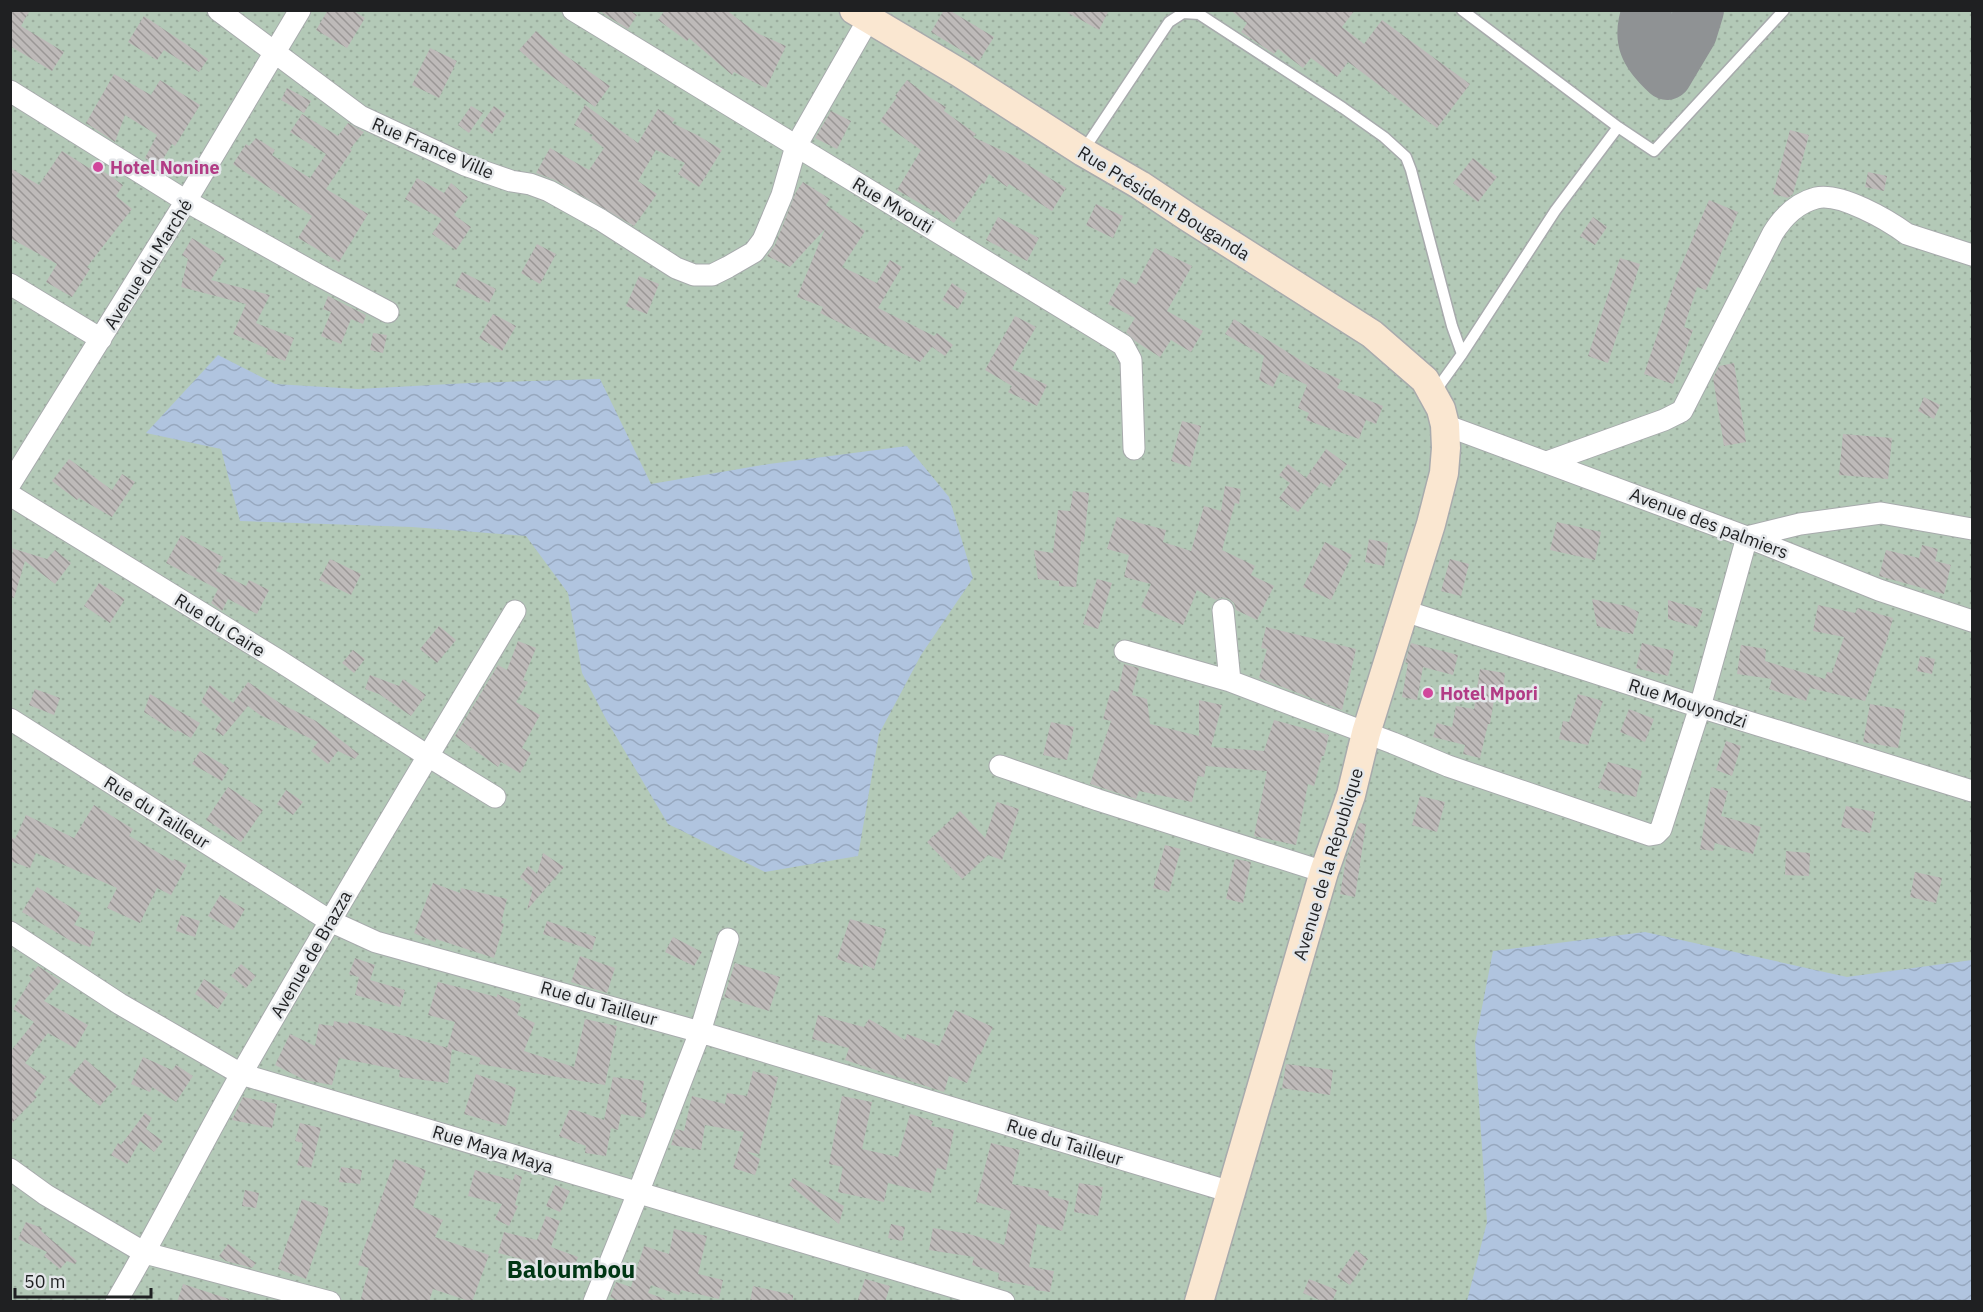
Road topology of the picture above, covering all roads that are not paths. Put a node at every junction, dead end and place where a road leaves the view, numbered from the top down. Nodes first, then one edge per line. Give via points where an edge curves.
1 (218, 10) edge
2 (300, 10) edge
3 (573, 10) edge
4 (1176, 10) edge
5 (1462, 10) edge
6 (1785, 10) edge
7 (861, 15) edge
8 (1169, 22) junction
9 (276, 53) junction
10 (10, 91) edge
11 (1618, 127) junction
12 (796, 146) junction
13 (1083, 152) junction
14 (186, 201) junction
15 (1972, 255) edge
16 (10, 284) edge
17 (388, 312) dead end
18 (101, 339) junction
19 (1462, 354) junction
20 (1434, 393) junction
21 (1445, 424) junction
22 (1134, 449) dead end
23 (1547, 462) junction
24 (10, 484) edge
25 (10, 495) edge
26 (1972, 529) edge
27 (1747, 537) junction
28 (1223, 610) dead end
29 (515, 611) dead end
30 (1405, 611) junction
31 (1972, 621) edge
32 (1125, 651) dead end
33 (1230, 681) junction
34 (1700, 707) junction
35 (10, 719) edge
36 (1365, 734) junction
37 (428, 756) junction
38 (1000, 766) dead end
39 (1972, 791) edge
40 (495, 797) dead end
41 (1324, 872) junction
42 (330, 921) junction
43 (10, 932) edge
44 (728, 939) dead end
45 (700, 1032) junction
46 (241, 1074) junction
47 (10, 1169) edge
48 (1231, 1192) junction
49 (638, 1193) junction
50 (145, 1253) junction
51 (116, 1302) edge
52 (330, 1302) edge
53 (594, 1302) edge
54 (1004, 1302) edge
55 (1199, 1302) edge

1 - 9 street, Rue France Ville
2 - 9 street, Avenue du Marché
3 - 12 street, Rue Mvouti
4 - 8 lane
5 - 11 lane
6 - 11 lane via 1654,151
7 - 12 street
7 - 13 street, Rue Président Bouganda
8 - 13 lane
8 - 19 lane via 1183,13 1199,14 1343,108 1406,157
9 - 12 street, Rue France Ville via 360,116 465,165 549,191 694,275 712,275 754,252 770,226
9 - 14 street, Avenue du Marché
10 - 14 street
11 - 19 lane via 1555,211
12 - 22 street, Rue Mvouti via 1123,345 1131,360
13 - 20 street, Rue Président Bouganda via 1140,184 1372,334 1425,380
14 - 17 street
14 - 18 street, Avenue du Marché
15 - 23 street via 1907,234 1845,200 1817,197 1779,222 1682,411
16 - 18 street
18 - 24 street, Avenue du Marché
19 - 20 lane
20 - 21 street, Rue Président Bouganda
21 - 23 street, Avenue des palmiers
21 - 30 street, Avenue de la République via 1444,473
23 - 27 street, Avenue des palmiers
25 - 37 street, Rue du Caire
26 - 27 street via 1881,513 1800,524
27 - 31 street, Avenue des palmiers via 1879,590
27 - 34 street
28 - 33 street
29 - 37 street, Avenue de Brazza
30 - 34 street, Rue Mouyondzi
30 - 36 street, Avenue de la République
32 - 33 street
33 - 36 street
34 - 36 street via 1661,829 1650,835
34 - 39 street, Rue Mouyondzi
35 - 42 street, Rue du Tailleur
36 - 41 street, Avenue de la République via 1351,795
37 - 40 street, Rue du Caire
37 - 42 street, Avenue de Brazza
38 - 41 street
41 - 48 street, Avenue de la République
42 - 45 street, Rue du Tailleur via 376,942
42 - 46 street, Avenue de Brazza
43 - 46 street, Rue Maya Maya via 120,1004
44 - 45 street
45 - 48 street, Rue du Tailleur
45 - 49 street
46 - 49 street, Rue Maya Maya
46 - 50 street, Avenue de Brazza
47 - 50 street via 46,1195
48 - 55 street, Avenue de la République
49 - 53 street
49 - 54 street, Rue Maya Maya
50 - 51 street, Avenue de Brazza
50 - 52 street

